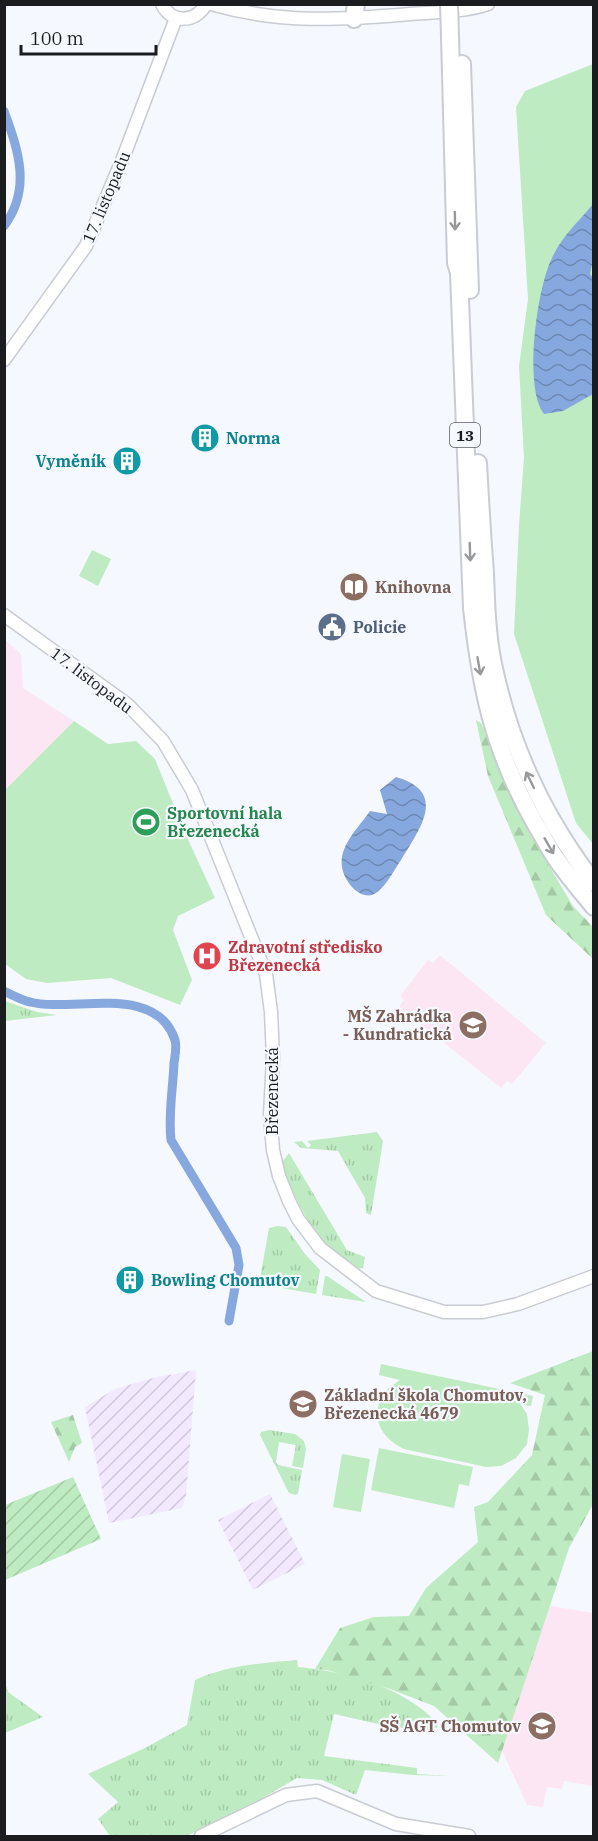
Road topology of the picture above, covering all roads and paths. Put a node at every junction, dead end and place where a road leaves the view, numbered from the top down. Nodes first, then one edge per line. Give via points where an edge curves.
1 (162, 4) edge
2 (206, 4) edge
3 (210, 4) edge
4 (449, 4) edge
5 (460, 4) edge
6 (488, 4) edge
7 (355, 12) edge
8 (176, 18) junction
9 (456, 35) junction
10 (4, 360) edge
11 (4, 615) edge
12 (149, 725) joint
13 (594, 883) edge
14 (594, 907) edge
15 (594, 1276) edge
16 (201, 1836) edge
17 (469, 1836) edge

1 - 8 street
2 - 8 street via 197,15
3 - 7 street via 258,16 316,20
4 - 9 highway, 13, bridge
5 - 9 highway, 13
6 - 7 street via 456,10
8 - 10 street, 17. listopadu via 86,246
13 -> 9 highway, 13 via 568,850 528,777 511,733 493,662 478,469
9 -> 14 highway, 13 via 456,263 472,608 478,661 488,713 518,792 556,860
11 - 12 street, 17. listopadu via 110,690
12 - 15 street, Březenecká via 192,790 266,974 272,1012 273,1150 293,1210 320,1248 376,1291 444,1312 483,1312 510,1306
16 - 17 street via 286,1795 317,1791 396,1824

